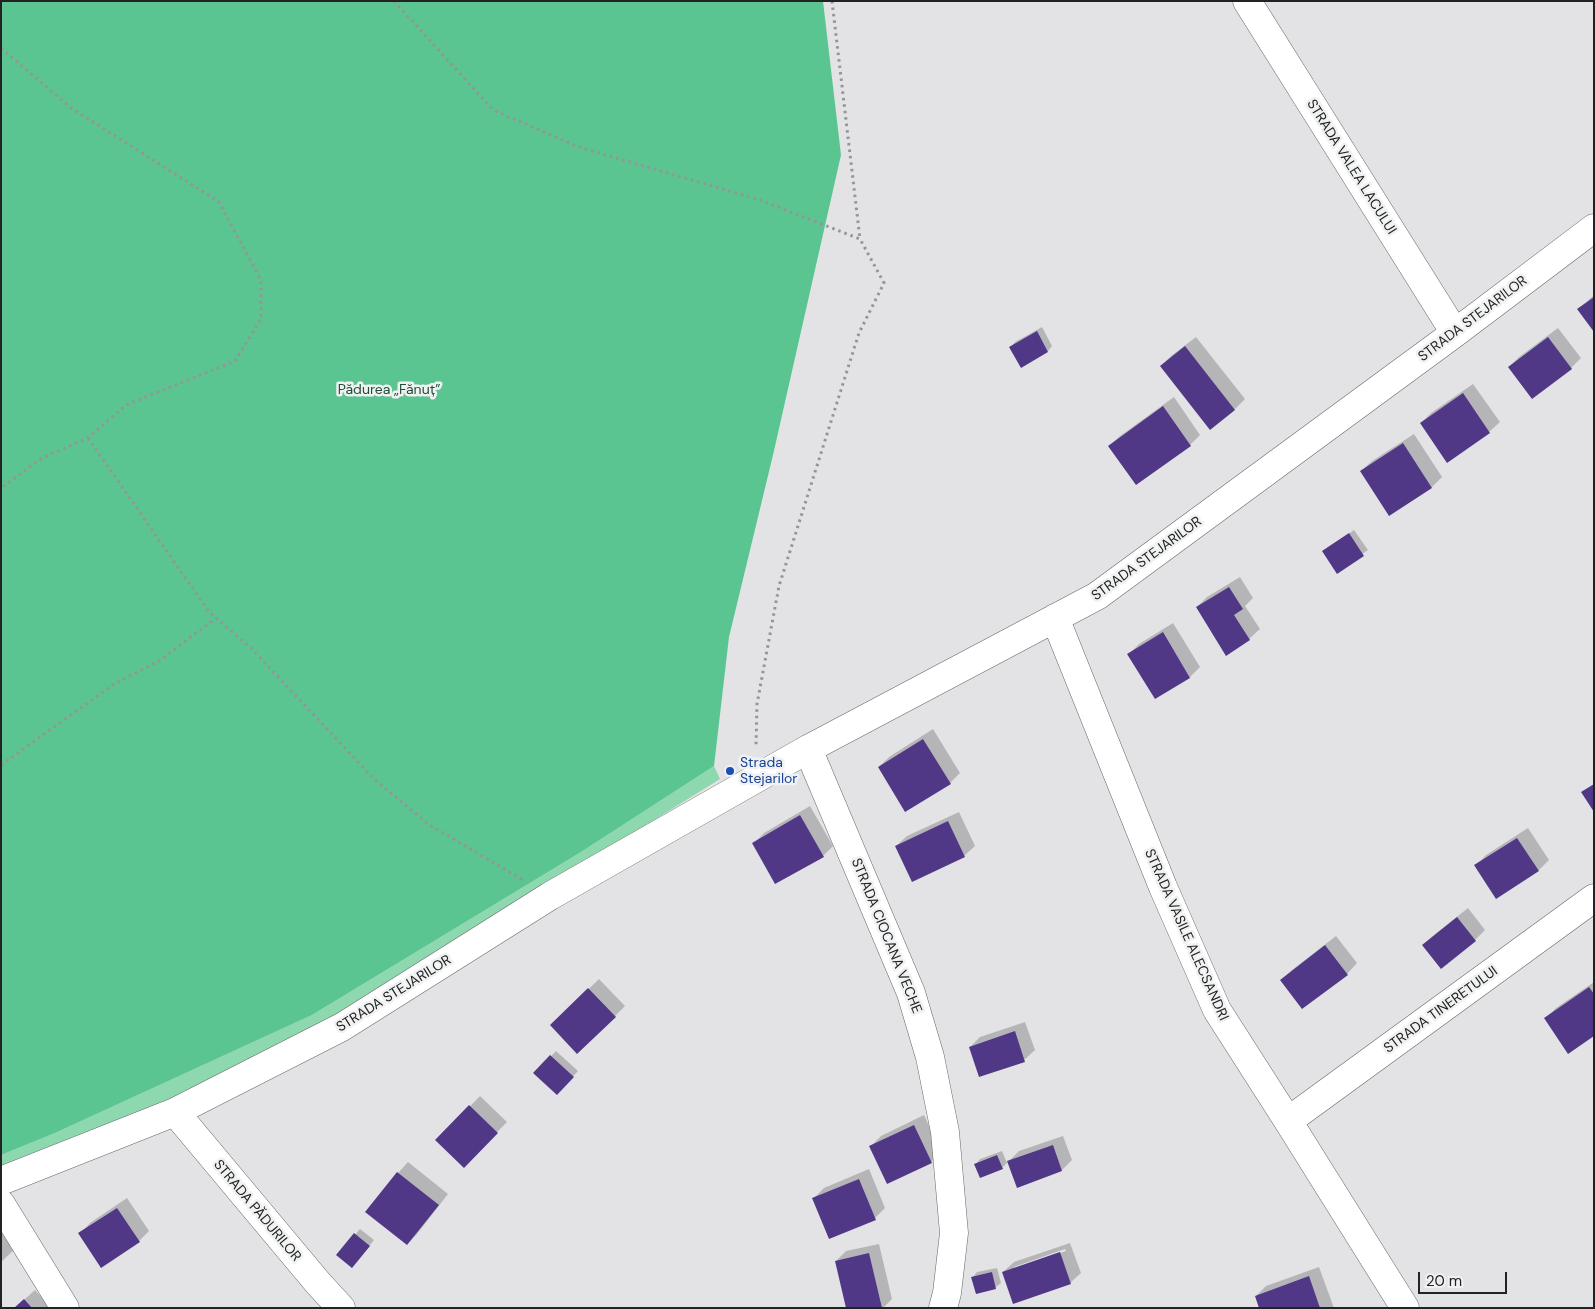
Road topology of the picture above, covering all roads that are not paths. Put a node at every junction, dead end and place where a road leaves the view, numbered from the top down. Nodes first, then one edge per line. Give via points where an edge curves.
1 (1247, 1) edge
2 (1594, 228) edge
3 (1455, 333) junction
4 (1055, 618) junction
5 (808, 749) junction
6 (1594, 898) edge
7 (175, 1112) junction
8 (1288, 1121) junction
9 (1, 1181) edge
10 (1, 1204) edge
11 (65, 1308) edge
12 (341, 1308) edge
13 (943, 1308) edge
14 (1405, 1308) edge

1 - 3 street, STRADA VALEA LACULUI
2 - 3 street, STRADA STEJARILOR
3 - 4 street, STRADA STEJARILOR via 1097,596
4 - 5 street, STRADA STEJARILOR
4 - 8 street, STRADA VASILE ALECSANDRI via 1163,886 1217,1010
5 - 7 street, STRADA STEJARILOR via 550,896 342,1027
5 - 13 street, STRADA CIOCANA VECHE via 911,993 930,1057 945,1132 954,1232
6 - 8 street, STRADA TINERETULUI
7 - 9 street, STRADA STEJARILOR
7 - 12 street, STRADA PĂDURILOR
8 - 14 street, STRADA VASILE ALECSANDRI
10 - 11 street

